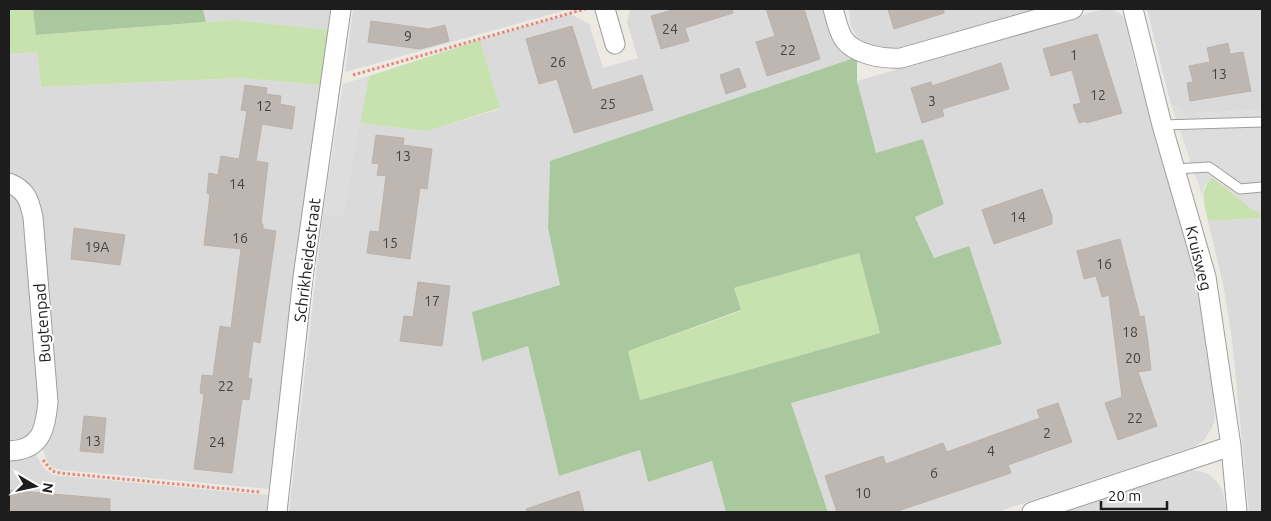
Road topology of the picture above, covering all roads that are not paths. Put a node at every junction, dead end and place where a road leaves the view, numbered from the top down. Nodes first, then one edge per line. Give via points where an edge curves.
1 (342, 9) edge
2 (605, 9) edge
3 (1074, 9) edge
4 (1133, 9) edge
5 (836, 11) edge
6 (615, 44) dead end
7 (1262, 122) edge
8 (1162, 125) junction
9 (1175, 169) junction
10 (9, 183) edge
11 (1262, 187) edge
12 (1230, 446) junction
13 (9, 451) edge
14 (277, 512) edge
15 (1032, 512) edge
16 (1237, 512) edge

1 - 14 street, Schrikheidestraat via 303,277
2 - 6 street
3 - 5 street via 901,58 888,58 858,49 844,39
4 - 8 street, Kruisweg
7 - 8 lane
8 - 9 street, Kruisweg
9 - 11 lane via 1209,168 1240,189
9 - 12 street, Kruisweg via 1206,277
10 - 13 street, Bugtenpad via 21,188 29,199 34,216 48,402 45,424 34,444 22,450
12 - 15 street
12 - 16 street, Kruisweg

